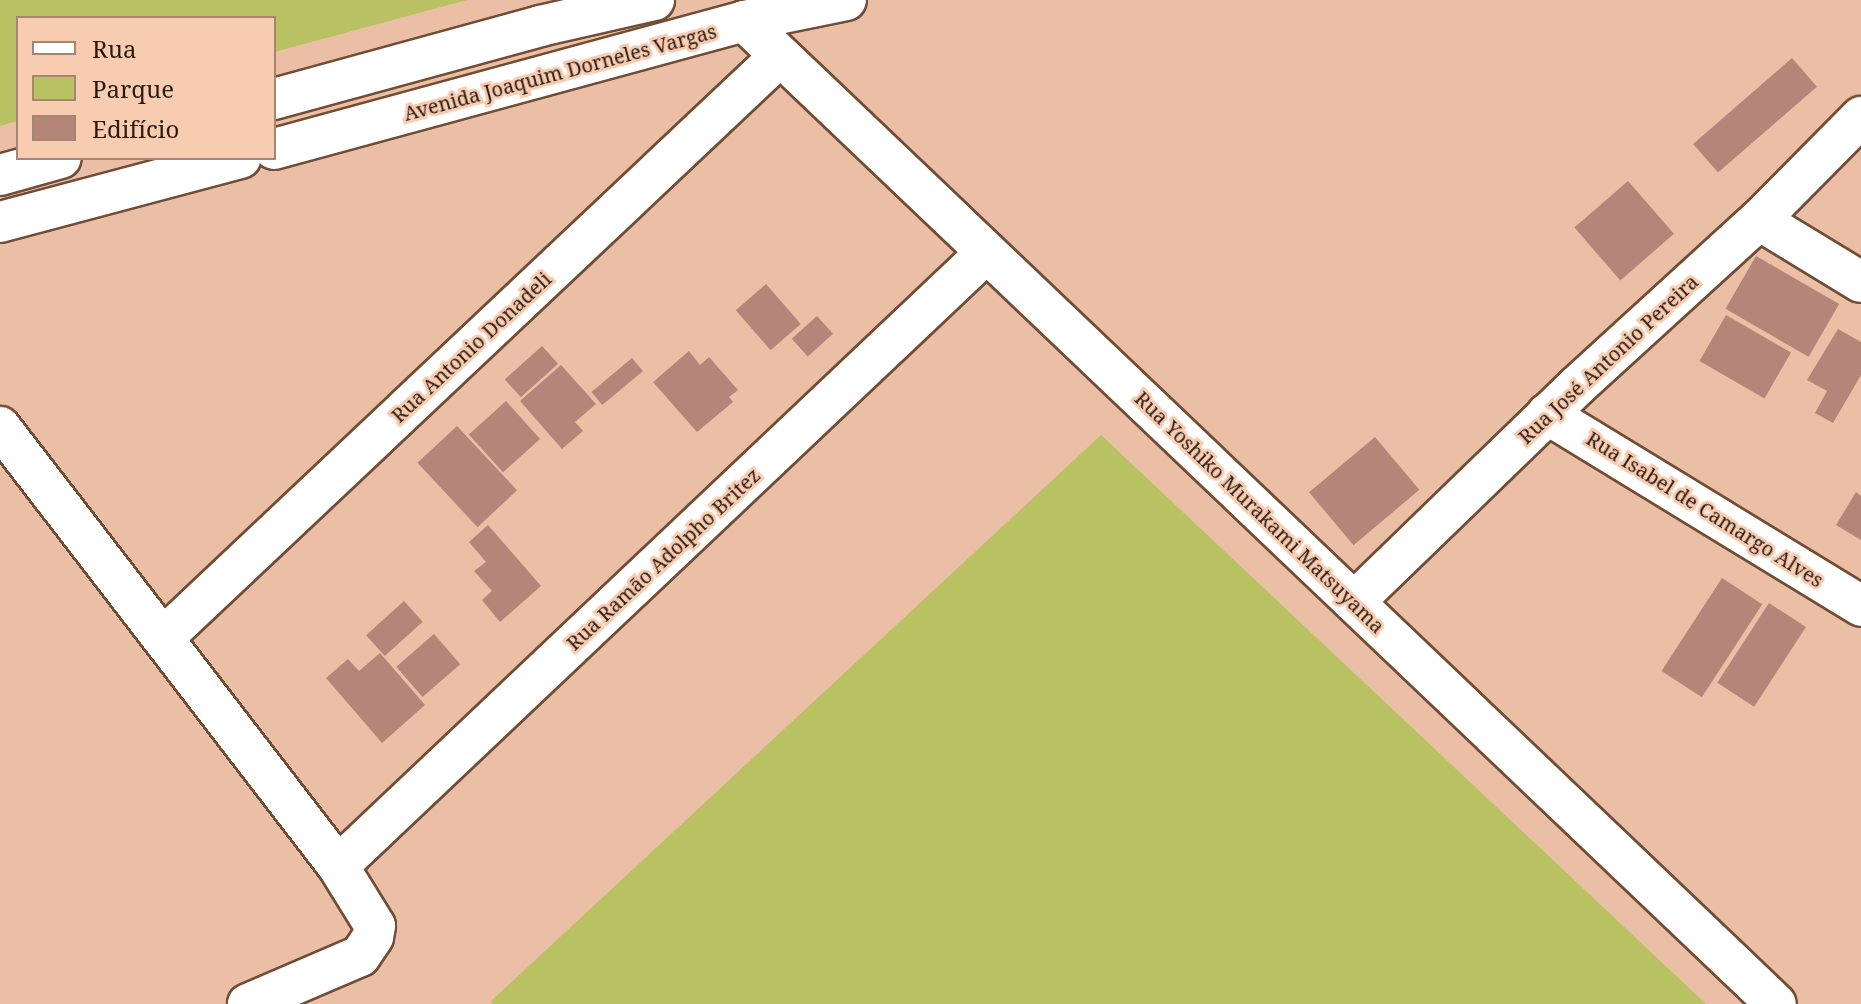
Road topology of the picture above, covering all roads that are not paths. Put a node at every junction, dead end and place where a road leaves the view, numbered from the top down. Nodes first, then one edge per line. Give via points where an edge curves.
1 (654, 0) edge
2 (846, 0) edge
3 (744, 21) junction
4 (779, 57) junction
5 (276, 98) edge
6 (1861, 117) edge
7 (276, 148) edge
8 (54, 160) edge
9 (233, 160) edge
10 (0, 175) edge
11 (1759, 220) junction
12 (0, 222) edge
13 (987, 252) junction
14 (1861, 282) edge
15 (1547, 414) junction
16 (0, 427) edge
17 (1354, 602) junction
18 (1861, 606) edge
19 (164, 637) junction
20 (338, 866) junction
21 (248, 1004) edge
22 (1776, 1004) edge

1 - 5 street
2 - 3 street, Avenida Joaquim Dorneles Vargas
3 - 4 street, Rua Yoshiko Murakami Matsuyama
3 - 7 street, Avenida Joaquim Dorneles Vargas
4 - 13 street, Rua Yoshiko Murakami Matsuyama
4 - 19 street, Rua Antonio Donadeli
6 - 11 street, Rua José Antonio Pereira
8 - 10 street
9 - 12 street
11 - 14 street
11 - 15 street, Rua José Antonio Pereira
13 - 17 street, Rua Yoshiko Murakami Matsuyama
13 - 20 street, Rua Ramão Adolpho Britez
15 - 17 street, Rua José Antonio Pereira
15 - 18 street, Rua Isabel de Camargo Alves
16 - 19 street
17 - 22 street, Rua Yoshiko Murakami Matsuyama
19 - 20 street
20 - 21 street via 375,926 373,937 360,956

